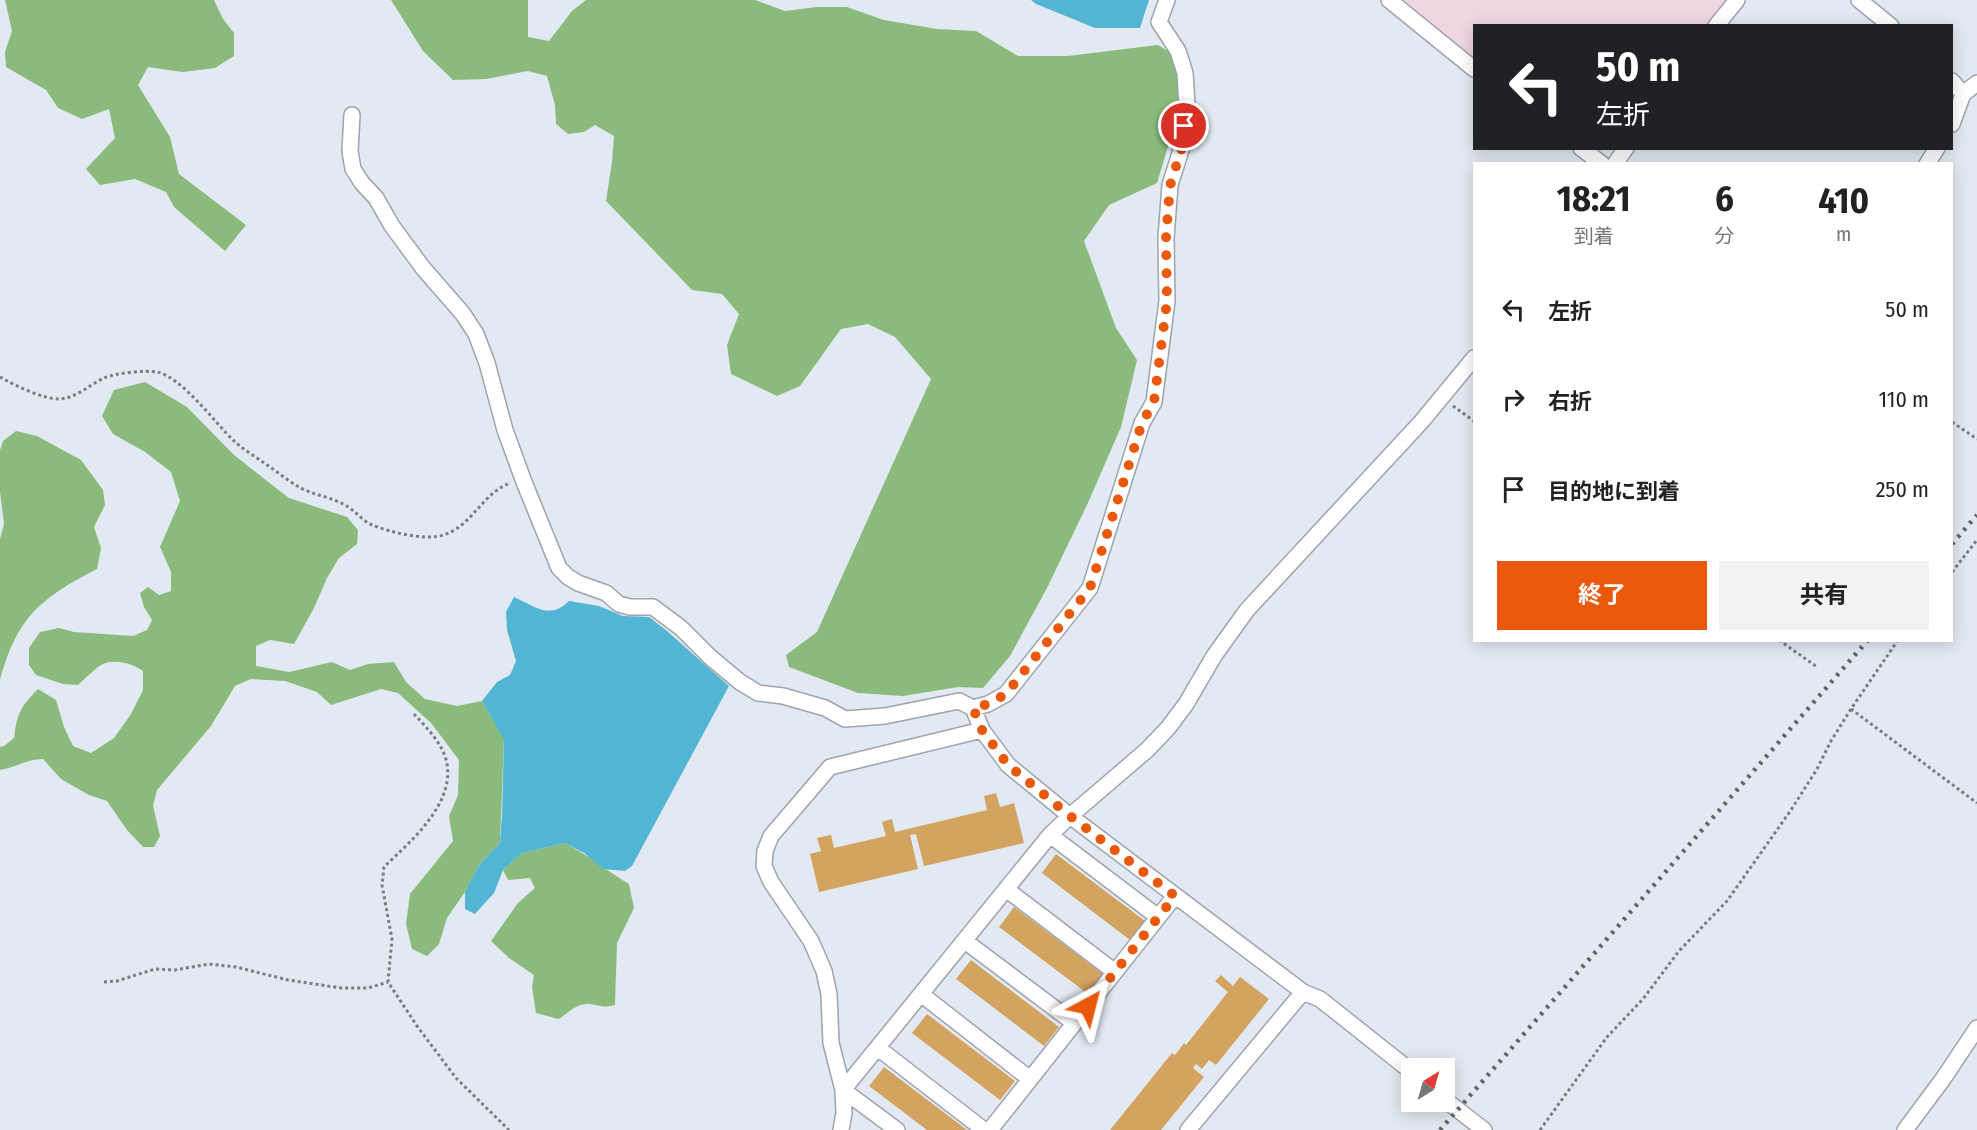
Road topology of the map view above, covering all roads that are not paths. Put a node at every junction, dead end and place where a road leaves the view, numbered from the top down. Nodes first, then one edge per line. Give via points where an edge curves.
1 (1167, 0) edge
2 (1389, 0) edge
3 (1737, 0) edge
4 (1859, 0) edge
5 (1718, 24) edge
6 (1889, 24) edge
7 (1473, 68) edge
8 (1953, 82) edge
9 (1977, 83) edge
10 (1962, 94) junction
11 (352, 116) dead end
12 (1953, 121) edge
13 (1587, 150) edge
14 (1616, 160) edge
15 (1473, 359) edge
16 (973, 708) junction
17 (982, 730) junction
18 (1070, 816) junction
19 (1050, 835) junction
20 (1006, 889) junction
21 (1175, 896) junction
22 (1158, 917) junction
23 (965, 941) junction
24 (1115, 972) junction
25 (1303, 992) junction
26 (921, 994) junction
27 (1074, 1023) junction
28 (1977, 1028) edge
29 (878, 1048) junction
30 (1401, 1063) edge
31 (1030, 1079) junction
32 (843, 1090) junction
33 (1455, 1108) edge
34 (841, 1130) edge
35 (897, 1130) edge
36 (984, 1130) edge
37 (990, 1130) edge
38 (1188, 1130) edge
39 (1484, 1130) edge
40 (1905, 1130) edge

1 - 16 street via 1160,22 1178,51 1185,73 1187,105 1182,147 1170,186 1167,301 1154,402 1142,423 1090,588 1006,694
2 - 7 street
3 - 5 street
4 - 6 street
8 - 10 street
9 - 10 street
10 - 12 street
11 - 16 street via 353,169 423,268 476,334 505,430 559,568 578,583 606,593 619,603 653,607 758,693 825,708 845,719 959,702
13 - 14 street
15 - 18 street via 1247,610 1168,728
16 - 17 street
17 - 18 street via 1008,765
17 - 32 street via 830,766 771,836 764,866 811,941 824,970 831,1044
18 - 19 street
18 - 21 street
19 - 20 street
19 - 22 street
20 - 23 street
20 - 24 street
21 - 22 street
21 - 25 street
22 - 24 street
23 - 26 street
23 - 27 street
24 - 27 street
25 - 30 street via 1320,999
25 - 38 street
26 - 29 street
26 - 31 street
27 - 31 street
28 - 40 street
29 - 32 street
29 - 36 street
31 - 37 street
32 - 34 street
32 - 35 street
33 - 39 street

